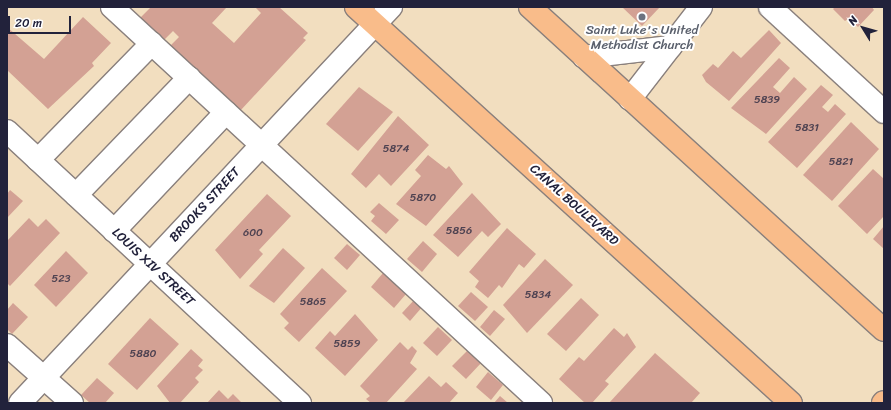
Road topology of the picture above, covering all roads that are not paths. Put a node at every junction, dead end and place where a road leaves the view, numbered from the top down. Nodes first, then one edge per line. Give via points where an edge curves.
1 (112, 7) edge
2 (356, 7) edge
3 (391, 7) edge
4 (530, 7) edge
5 (701, 7) edge
6 (770, 7) edge
7 (375, 24) junction
8 (152, 43) junction
9 (670, 47) junction
10 (584, 57) junction
11 (189, 78) junction
12 (630, 99) junction
13 (226, 112) junction
14 (884, 112) edge
15 (7, 131) edge
16 (262, 144) junction
17 (38, 160) junction
18 (76, 195) junction
19 (114, 231) junction
20 (149, 264) junction
21 (884, 330) edge
22 (7, 345) edge
23 (44, 377) junction
24 (20, 403) edge
25 (72, 403) edge
26 (300, 403) edge
27 (541, 403) edge
28 (791, 403) edge

1 - 8 street
2 - 7 main road, CANAL BOULEVARD
3 - 7 street, BROOKS STREET
4 - 10 main road
5 - 9 street
6 - 14 street
7 - 16 street, BROOKS STREET
7 - 28 main road, CANAL BOULEVARD
8 - 11 street
8 - 17 street
9 - 10 street
9 - 12 street
10 - 12 main road
11 - 13 street
11 - 18 street
12 - 21 main road
13 - 16 street
13 - 19 street
15 - 17 street, LOUIS XIV STREET
16 - 20 street, BROOKS STREET
16 - 27 street
17 - 18 street, LOUIS XIV STREET
18 - 19 street, LOUIS XIV STREET
19 - 20 street, LOUIS XIV STREET
20 - 23 street, BROOKS STREET
20 - 26 street, LOUIS XIV STREET
22 - 23 street
23 - 24 street, BROOKS STREET
23 - 25 street

